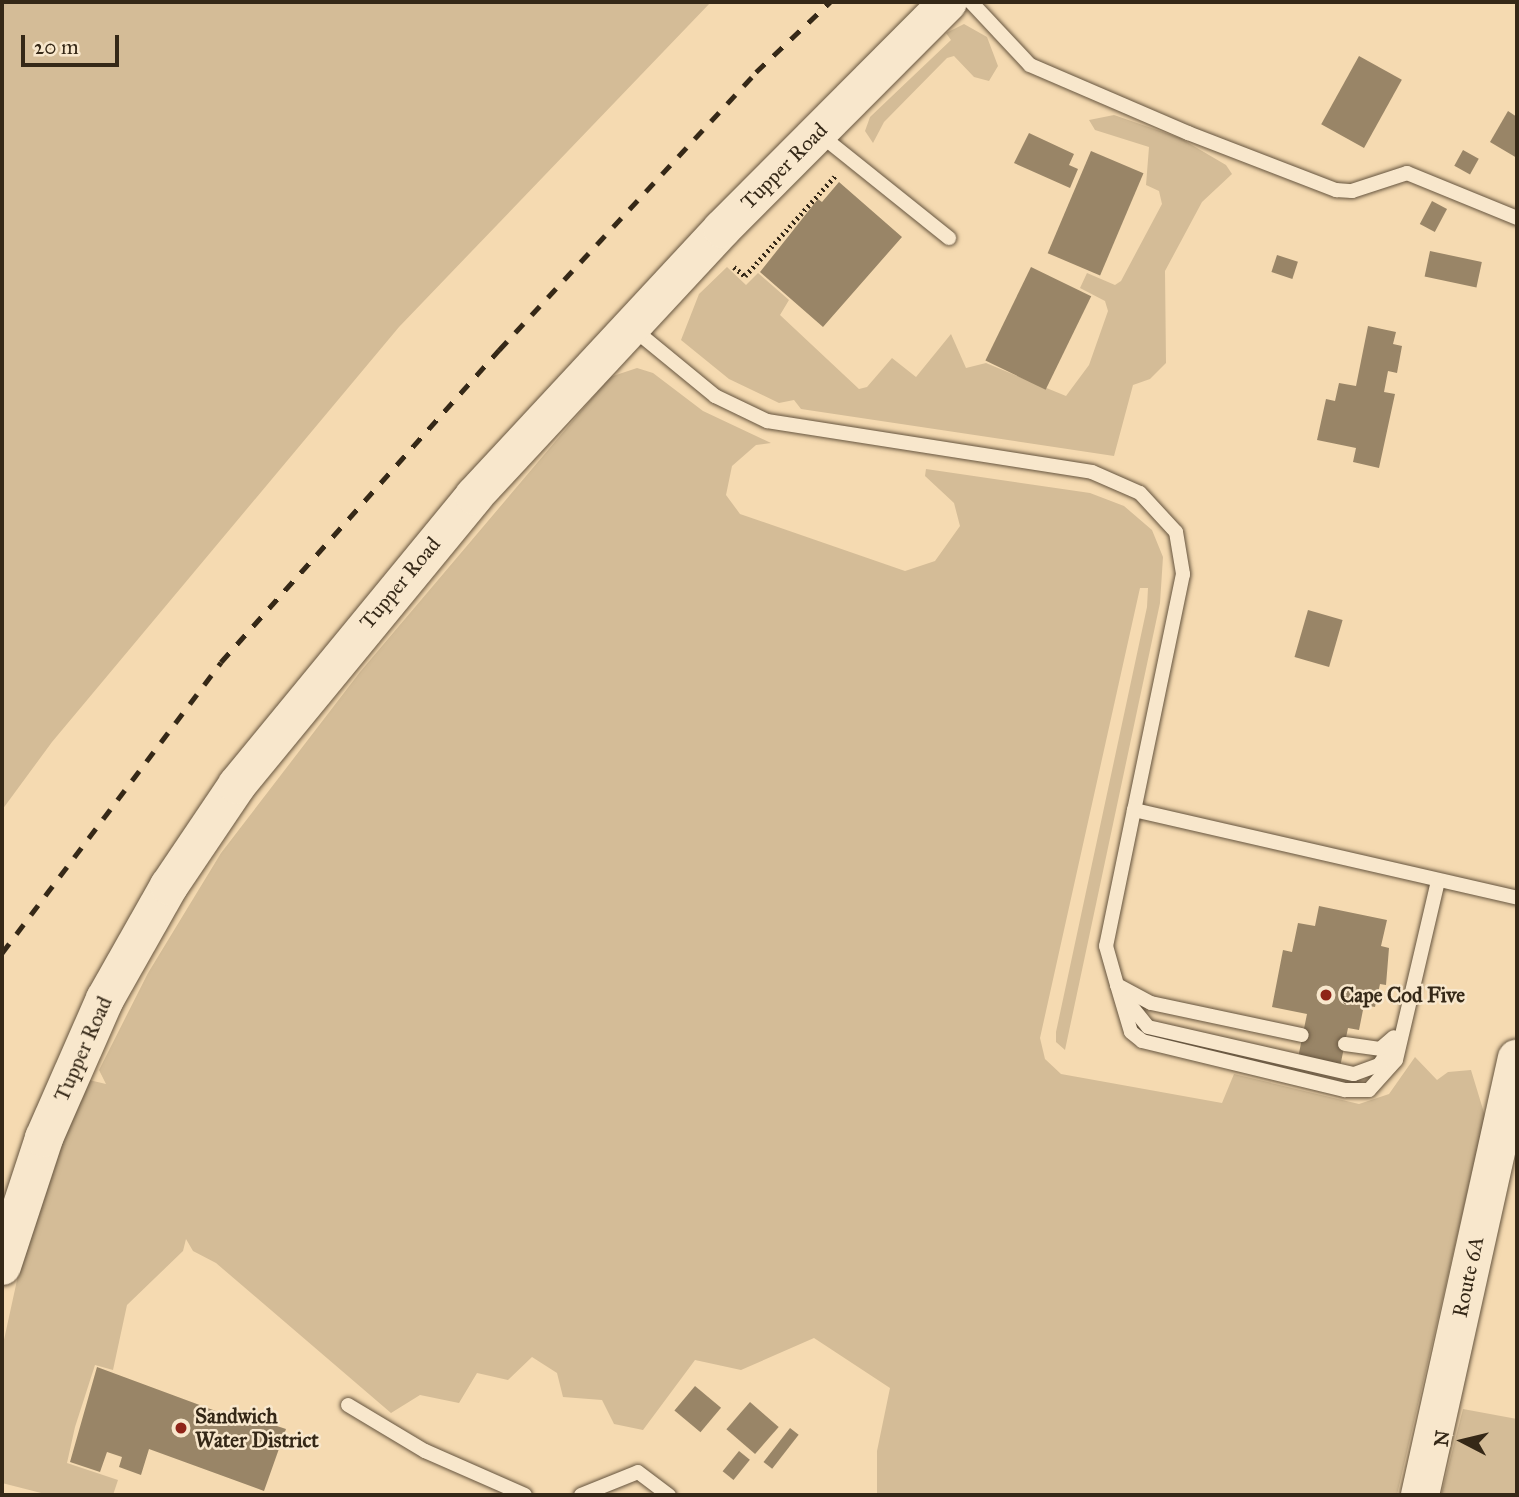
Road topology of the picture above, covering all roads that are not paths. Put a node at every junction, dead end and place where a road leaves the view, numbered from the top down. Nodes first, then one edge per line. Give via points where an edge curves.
1 (948, 2) edge
2 (971, 2) edge
3 (817, 132) junction
4 (1517, 218) edge
5 (949, 238) dead end
6 (631, 326) junction
7 (1134, 810) junction
8 (1438, 881) junction
9 (1517, 898) edge
10 (1117, 985) junction
11 (1405, 1023) junction
12 (1303, 1035) dead end
13 (1345, 1044) dead end
14 (1517, 1059) edge
15 (1508, 1136) edge
16 (2, 1266) edge
17 (348, 1405) dead end
18 (525, 1495) edge
19 (581, 1495) edge
20 (669, 1495) edge
21 (1420, 1495) edge

1 - 3 main road, Tupper Road
2 - 4 lane via 1030,65 1188,133 1336,190 1352,191 1407,173
3 - 5 lane
3 - 6 main road, Tupper Road
6 - 7 lane via 715,396 767,421 1093,472 1128,485 1166,516 1176,532 1183,574
6 - 16 main road, Tupper Road via 381,604 214,818 137,938 81,1047 44,1138
7 - 8 lane
7 - 10 lane via 1106,946
8 - 9 lane
8 - 11 lane
10 - 11 lane via 1131,1032 1142,1041 1345,1090 1369,1090 1380,1083 1396,1060
10 - 12 lane via 1151,1003
11 - 13 lane via 1380,1049
14 - 15 main road, Route 6A
15 - 21 main road, Route 6A
17 - 18 lane via 425,1451
19 - 20 lane via 638,1472

